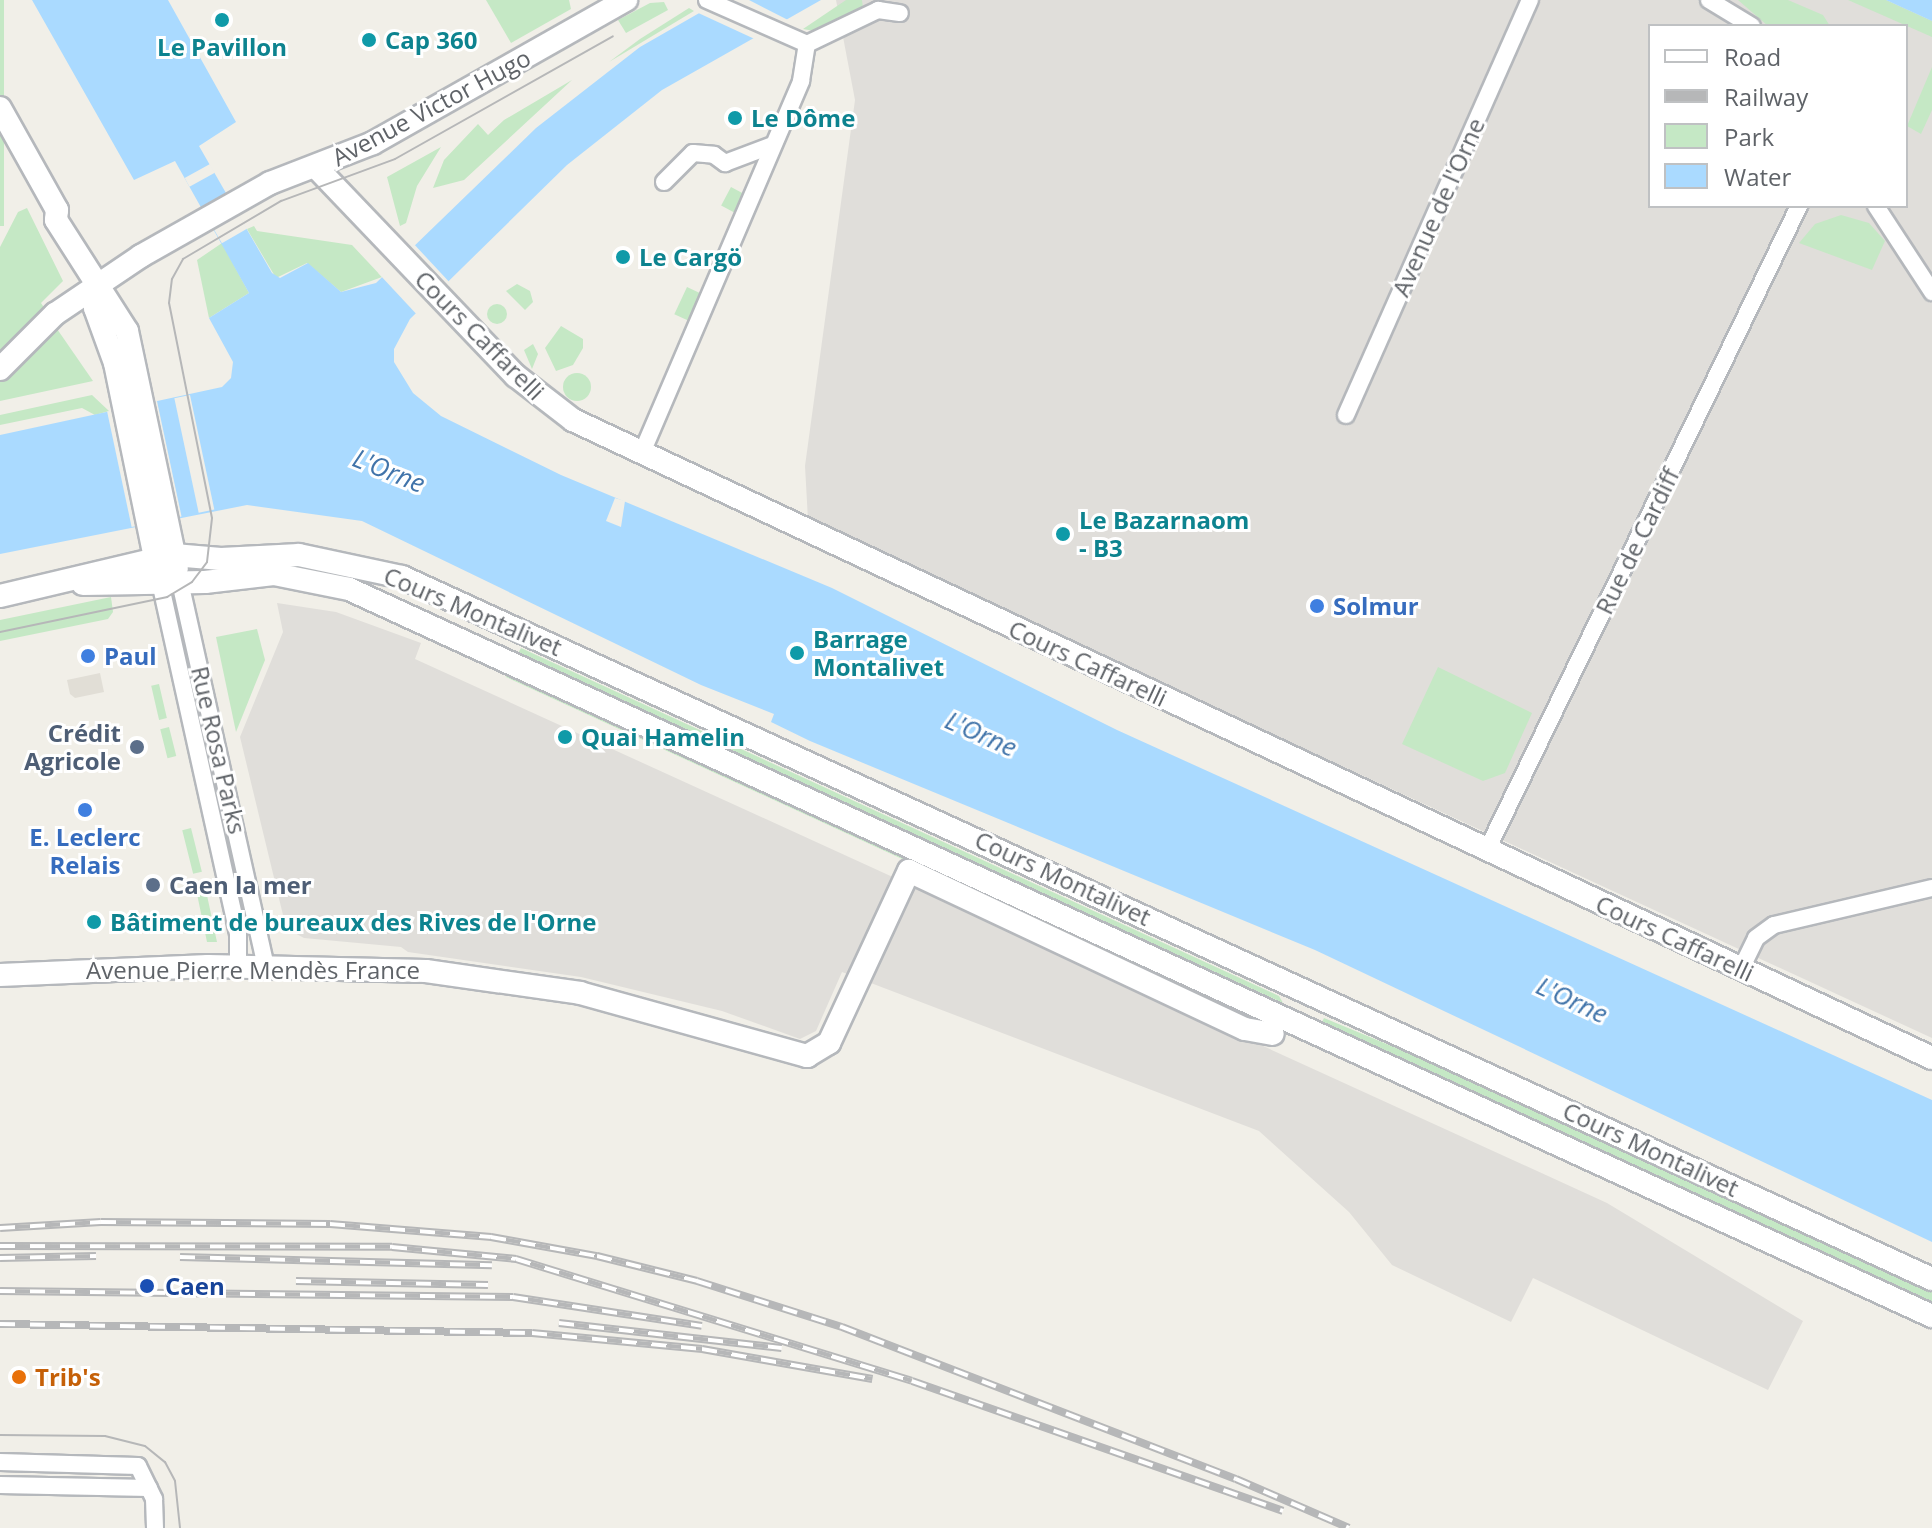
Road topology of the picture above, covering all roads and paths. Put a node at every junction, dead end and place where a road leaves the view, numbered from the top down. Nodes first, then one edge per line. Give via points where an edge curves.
1 (626, 0) edge
2 (1530, 0) edge
3 (1709, 0) edge
4 (709, 1) edge
5 (900, 13) dead end
6 (1749, 24) edge
7 (807, 44) junction
8 (0, 108) edge
9 (0, 137) edge
10 (773, 145) junction
11 (316, 167) junction
12 (664, 182) dead end
13 (1798, 208) edge
14 (1807, 208) edge
15 (1877, 208) edge
16 (51, 212) junction
17 (1786, 233) junction
18 (95, 286) junction
19 (1932, 292) edge
20 (0, 369) edge
21 (1346, 415) dead end
22 (641, 455) junction
23 (164, 556) junction
24 (170, 582) junction
25 (61, 583) junction
26 (0, 596) edge
27 (1487, 850) junction
28 (1932, 888) edge
29 (238, 966) junction
30 (266, 966) junction
31 (1741, 969) junction
32 (0, 975) edge
33 (1273, 1034) dead end
34 (1932, 1058) edge
35 (1932, 1279) edge
36 (1932, 1316) edge
37 (0, 1462) edge
38 (0, 1485) edge
39 (149, 1488) junction
40 (155, 1528) edge

1 - 11 main road, Avenue Victor Hugo via 501,63 357,152
2 - 21 street, Avenue de l'Orne
3 - 6 street
4 - 7 street
5 - 7 street via 878,10
7 - 10 street via 806,67
8 - 16 main road
9 - 16 main road
10 - 12 street via 725,163 714,155 693,153
10 - 22 street
11 - 18 main road, Avenue Victor Hugo via 281,178
11 - 22 main road, Cours Caffarelli via 547,402
13 - 17 street, Rue de Cardiff
14 - 17 street, Rue de Cardiff
15 - 19 street
16 - 18 main road
17 - 27 street, Rue de Cardiff
18 - 20 main road via 55,314
18 - 23 main road via 127,331 133,406
22 - 27 main road, Cours Caffarelli
23 - 24 main road
23 - 25 main road, Cours Montalivet
23 - 35 main road, Cours Montalivet via 221,559 279,553 330,559 389,573 453,598
24 - 25 main road, Cours Montalivet
24 - 29 street, Rue Rosa Parks via 238,933
24 - 30 street, Rue Rosa Parks
24 - 36 main road, Cours Montalivet via 264,574 300,577 349,589 412,615
25 - 26 main road
27 - 31 main road, Cours Caffarelli
28 - 31 street via 1774,925 1756,938
29 - 30 main road, Avenue Pierre Mendès France
29 - 32 main road, Avenue Pierre Mendès France
30 - 33 main road, Avenue Pierre Mendès France via 417,970 527,984 646,1009 807,1056 829,1043 909,871 1245,1029
31 - 34 main road, Cours Caffarelli
37 - 39 street via 138,1466
38 - 39 street
39 - 40 street

